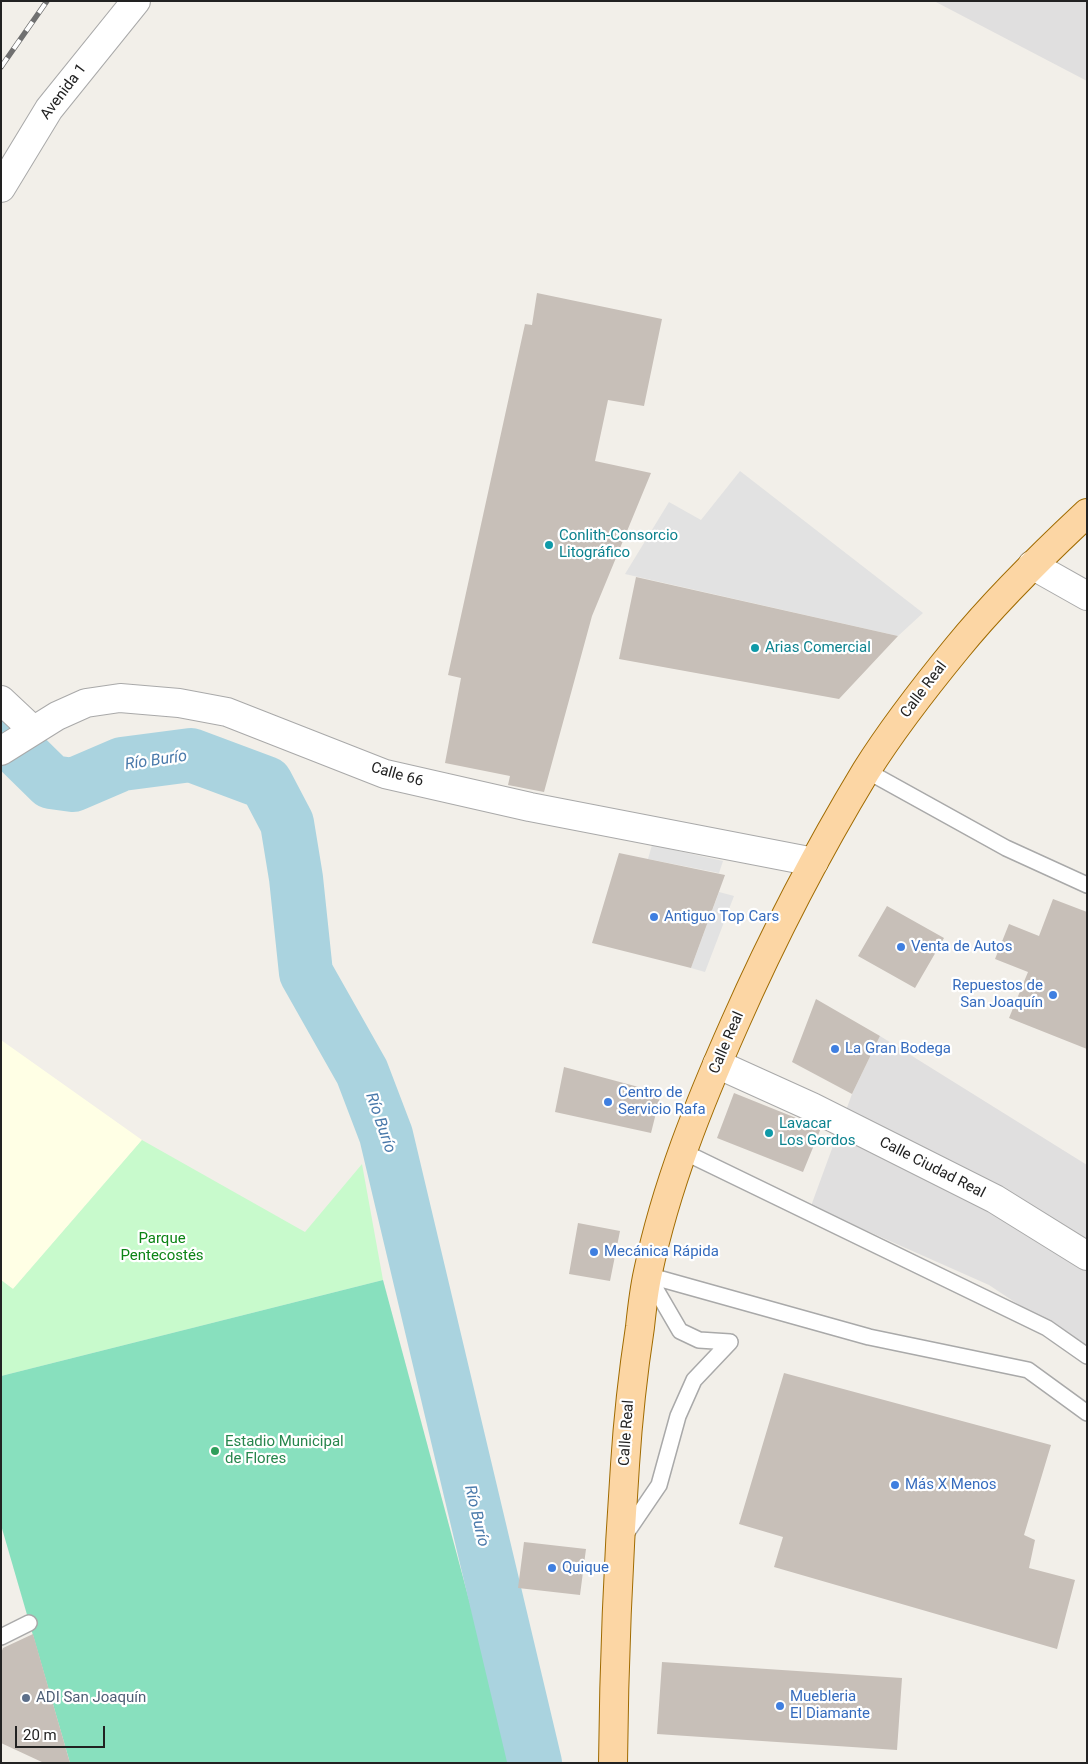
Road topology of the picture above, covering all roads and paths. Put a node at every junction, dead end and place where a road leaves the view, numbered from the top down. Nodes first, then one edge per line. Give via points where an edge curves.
1 (136, 1) edge
2 (1, 188) edge
3 (1087, 514) edge
4 (1032, 565) junction
5 (1087, 596) edge
6 (1, 700) edge
7 (33, 730) junction
8 (1, 751) edge
9 (867, 770) junction
10 (814, 862) junction
11 (1087, 886) edge
12 (717, 1064) junction
13 (682, 1152) junction
14 (1087, 1256) edge
15 (647, 1275) junction
16 (1087, 1356) edge
17 (1087, 1412) edge
18 (620, 1542) junction
19 (29, 1623) dead end
20 (1, 1637) edge
21 (613, 1763) edge

1 - 2 street, Avenida 1 via 49,109
3 - 4 main road, Calle Real
4 - 5 street
4 - 9 main road, Calle Real via 959,645
6 - 7 street
7 - 8 street, Calle 66
7 - 10 street, Calle 66 via 86,703 120,698 179,703 227,712 385,774 530,807
9 - 10 main road, Calle Real
9 - 11 lane via 1006,848
10 - 12 main road, Calle Real via 768,950
12 - 13 main road, Calle Real
12 - 14 street, Calle Ciudad Real via 812,1107 995,1199
13 - 15 main road, Calle Real
13 - 16 lane via 1046,1328
15 - 17 lane via 869,1337 1028,1370
15 - 18 main road, Calle Real via 630,1393
15 - 18 lane via 680,1331 699,1340 730,1342 694,1380 678,1416 659,1485
18 - 21 main road, Calle Real
19 - 20 lane

